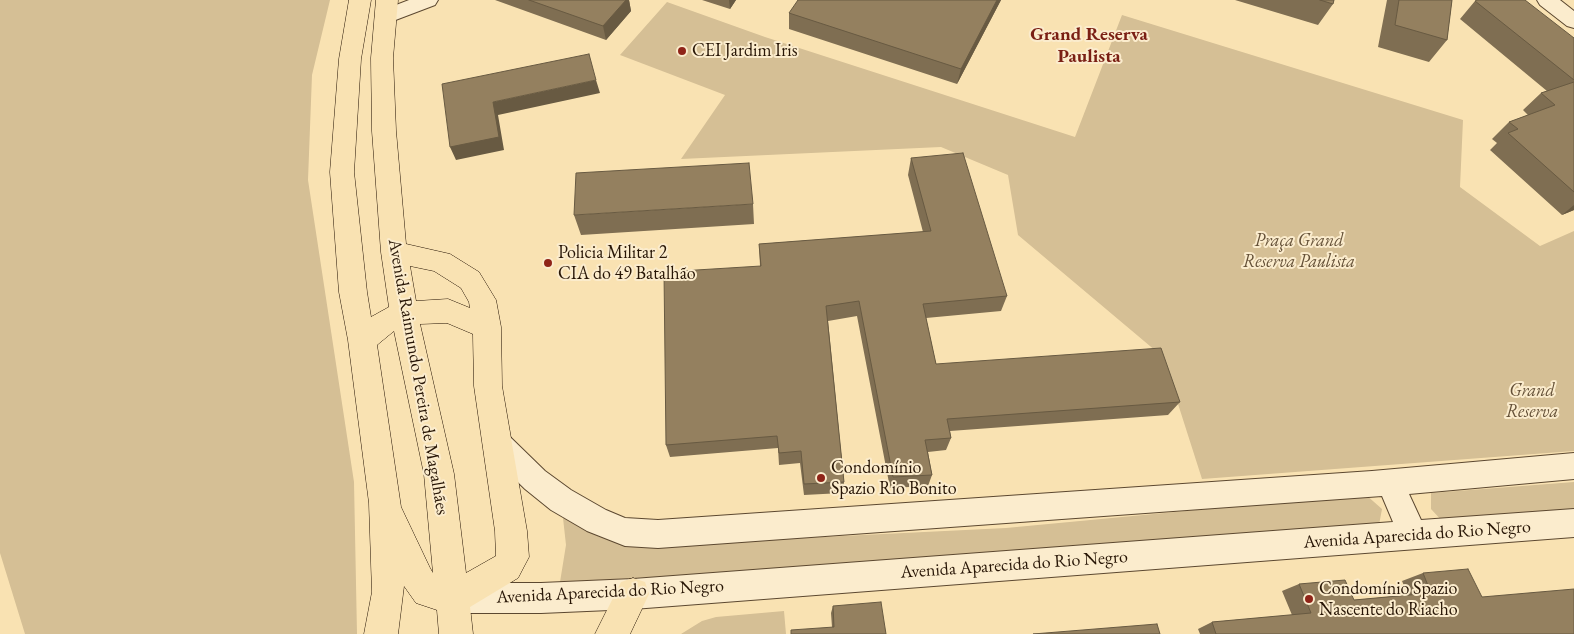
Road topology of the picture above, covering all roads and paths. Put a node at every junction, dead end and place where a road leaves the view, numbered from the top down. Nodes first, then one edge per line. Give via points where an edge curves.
1 (360, 0) edge
2 (428, 0) edge
3 (1547, 0) edge
4 (386, 8) edge
5 (1574, 21) edge
6 (394, 252) junction
7 (404, 312) junction
8 (487, 327) junction
9 (362, 340) junction
10 (498, 444) junction
11 (1574, 466) edge
12 (1390, 482) junction
13 (385, 503) junction
14 (1574, 523) edge
15 (1413, 535) junction
16 (633, 594) junction
17 (453, 598) junction
18 (381, 634) edge
19 (456, 634) edge
20 (612, 634) edge

1 - 9 main road via 350,59 342,172 353,292
2 - 4 street
3 - 5 street
4 - 6 main road, Avenida Raimundo Pereira de Magalhães via 382,58 384,131
6 - 7 main road, Avenida Raimundo Pereira de Magalhães
6 - 8 main road via 441,262 470,280 482,300
7 - 8 main road via 448,311
7 - 9 main road
7 - 17 main road, Avenida Raimundo Pereira de Magalhães via 438,474
8 - 10 main road via 488,386
9 - 13 main road
10 - 12 street via 535,480 597,521 625,532 658,534
10 - 17 main road via 513,557 507,567
11 - 12 street
12 - 15 street
13 - 17 main road via 418,580 428,591
13 - 18 main road via 388,592
14 - 15 street, Avenida Aparecida do Rio Negro
15 - 16 street, Avenida Aparecida do Rio Negro
16 - 17 street, Avenida Aparecida do Rio Negro
16 - 20 main road
17 - 19 main road, Avenida Raimundo Pereira de Magalhães

